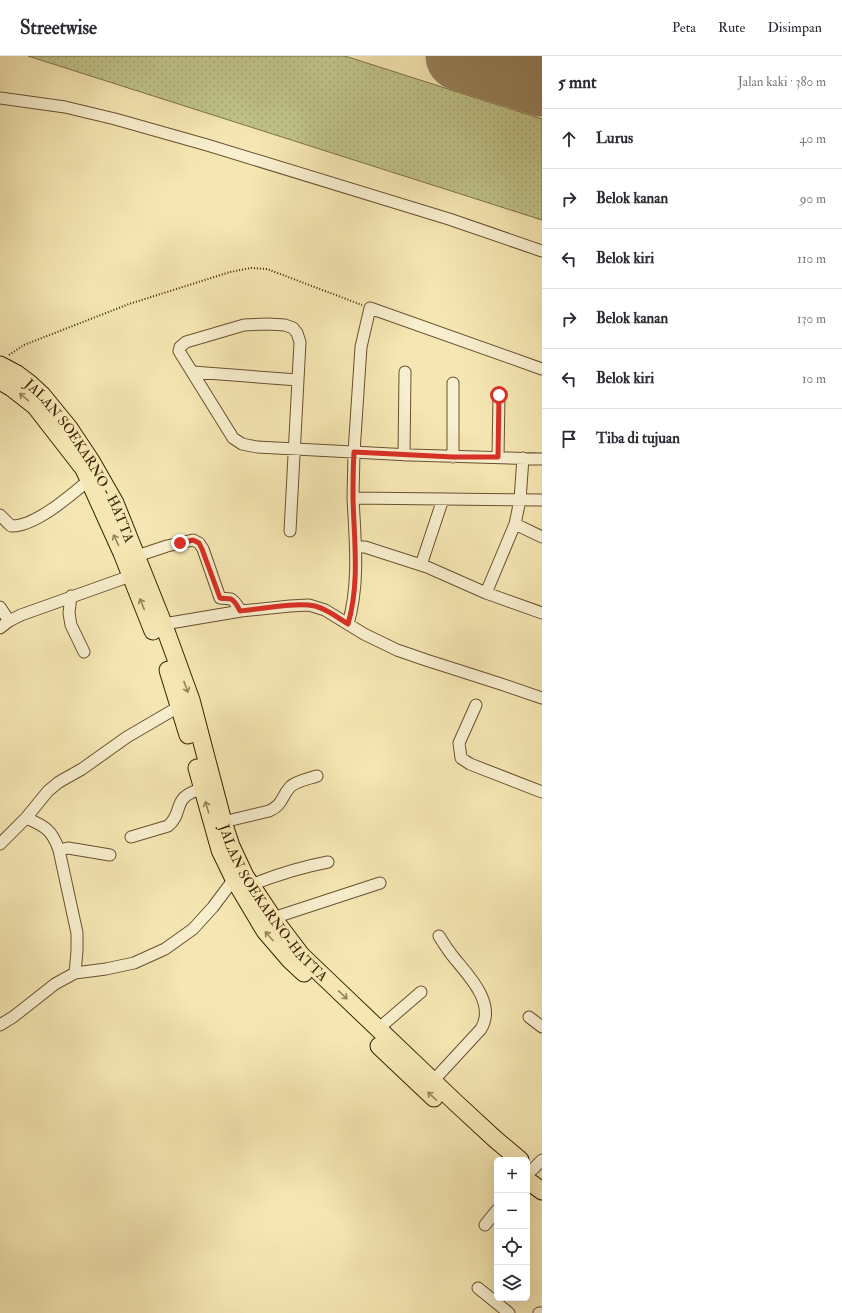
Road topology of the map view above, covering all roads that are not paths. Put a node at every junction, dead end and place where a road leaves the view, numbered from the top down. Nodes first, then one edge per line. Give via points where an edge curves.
1 (0, 98) edge
2 (542, 251) edge
3 (3, 361) edge
4 (542, 369) edge
5 (194, 372) junction
6 (406, 372) dead end
7 (298, 380) junction
8 (0, 381) edge
9 (453, 383) dead end
10 (499, 395) dead end
11 (294, 448) junction
12 (354, 452) junction
13 (404, 455) junction
14 (453, 457) junction
15 (498, 457) junction
16 (523, 458) junction
17 (542, 459) edge
18 (89, 480) junction
19 (353, 498) junction
20 (443, 499) junction
21 (520, 500) junction
22 (542, 500) edge
23 (0, 515) edge
24 (515, 524) junction
25 (290, 531) dead end
26 (542, 537) edge
27 (356, 547) junction
28 (421, 565) junction
29 (133, 566) junction
30 (486, 593) junction
31 (71, 596) junction
32 (0, 607) edge
33 (240, 611) junction
34 (542, 613) edge
35 (4, 624) edge
36 (348, 624) junction
37 (157, 625) junction
38 (84, 652) dead end
39 (542, 698) edge
40 (476, 705) dead end
41 (180, 706) junction
42 (317, 776) dead end
43 (202, 789) junction
44 (542, 792) edge
45 (26, 818) junction
46 (223, 822) junction
47 (131, 837) dead end
48 (0, 844) edge
49 (59, 850) junction
50 (110, 855) dead end
51 (328, 862) dead end
52 (234, 879) junction
53 (380, 883) dead end
54 (251, 885) junction
55 (273, 918) junction
56 (439, 936) dead end
57 (75, 973) junction
58 (421, 992) dead end
59 (529, 1017) dead end
60 (0, 1025) edge
61 (542, 1027) edge
62 (378, 1029) junction
63 (433, 1081) junction
64 (460, 1115) junction
65 (499, 1157) edge
66 (532, 1169) edge
67 (542, 1191) edge
68 (494, 1214) edge
69 (485, 1224) dead end
70 (478, 1288) dead end
71 (509, 1313) edge
72 (539, 1313) edge
73 (542, 1313) edge

1 - 2 street via 65,107 115,119 214,147
3 - 29 highway, JALAN SOEKARNO - HATTA via 42,395 69,428 91,461 115,503
4 - 12 street via 370,308 361,347
5 - 7 street
5 - 7 street via 180,351 180,346 186,342 244,325 285,325 293,328 300,342
5 - 11 street via 234,438 242,444 257,447
6 - 13 street
7 - 11 street
18 -> 8 highway, JALAN SOEKARNO - HATTA via 76,458 35,406
9 - 14 street
10 - 15 street
11 - 12 street
11 - 25 street
12 - 13 street
12 - 19 street
13 - 14 street
14 - 15 street
15 - 16 street
16 - 17 street
16 - 21 street
18 - 23 street via 54,508 25,524 11,526
29 -> 18 highway, JALAN SOEKARNO - HATTA
19 - 20 street
19 - 27 street
20 - 21 street
20 - 28 street
21 - 22 street
21 - 24 street
24 - 26 street
24 - 30 street
27 - 28 street via 364,547
27 - 36 street via 354,591
28 - 30 street
29 - 31 street
29 - 33 street via 167,546 193,540 199,543 202,549 220,598 230,599
29 - 37 highway, JALAN SOEKARNO-HATTA
30 - 34 street
31 - 35 street
31 - 38 street via 71,625
32 - 35 street
33 - 36 street via 309,605 325,610
33 - 37 street
36 - 39 street via 397,650
37 - 41 highway
37 -> 46 highway, JALAN SOEKARNO-HATTA via 191,700
40 - 44 street via 459,744 461,758 470,764
41 - 43 highway
41 - 45 street via 59,782 48,791
42 - 46 street via 300,781 290,788 276,808
43 - 47 street via 193,791 181,800 172,823 168,826
52 -> 43 highway via 220,850
45 - 48 street
45 - 49 street via 46,828 55,838
46 - 54 highway, JALAN SOEKARNO-HATTA via 238,863
49 - 50 street via 74,848
49 - 57 street via 77,933
51 - 54 street via 280,874
52 - 57 street via 193,929 165,949 134,963
64 -> 52 highway via 290,960 265,930
53 - 55 street
54 - 55 highway, JALAN SOEKARNO-HATTA
55 -> 62 highway, JALAN SOEKARNO-HATTA via 300,955
56 - 63 street via 471,977 482,997 486,1014 481,1029
57 - 60 street via 55,984
58 - 62 street
59 - 61 street
62 - 63 highway, JALAN SOEKARNO-HATTA
63 - 64 highway, JALAN SOEKARNO-HATTA
64 - 65 highway
64 - 66 highway, JALAN SOEKARNO-HATTA
66 - 67 highway, JALAN SOEKARNO-HATTA
68 - 69 street
70 - 71 street
72 - 73 street

